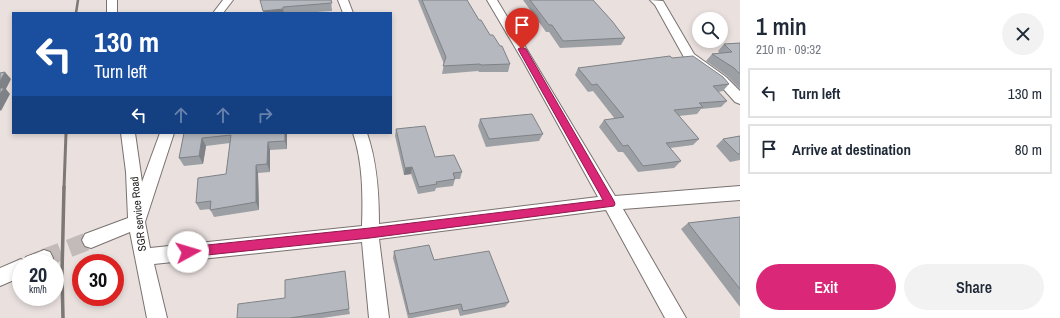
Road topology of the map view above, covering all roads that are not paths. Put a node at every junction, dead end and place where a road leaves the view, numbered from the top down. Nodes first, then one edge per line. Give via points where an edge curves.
1 (112, 0) edge
2 (228, 0) edge
3 (343, 0) edge
4 (492, 0) edge
5 (655, 0) edge
6 (112, 12) edge
7 (219, 12) edge
8 (348, 12) edge
9 (740, 99) edge
10 (128, 134) edge
11 (167, 134) edge
12 (360, 134) edge
13 (740, 192) edge
14 (610, 204) junction
15 (137, 222) junction
16 (370, 233) junction
17 (91, 240) tunnel mouth
18 (143, 257) junction
19 (12, 272) edge
20 (0, 277) edge
21 (157, 318) edge
22 (379, 318) edge
23 (676, 318) edge

1 - 6 street
2 - 7 street
3 - 8 street
4 - 14 street
5 - 9 street via 689,56 722,80
10 - 15 street, SGR service Road via 134,172
11 - 15 street
12 - 16 street via 366,151 371,197
13 - 14 street
14 - 16 street
14 - 23 street
15 - 17 street
15 - 18 street, SGR service Road
16 - 18 street
16 - 22 street
18 - 21 street, SGR service Road
19 - 20 street

